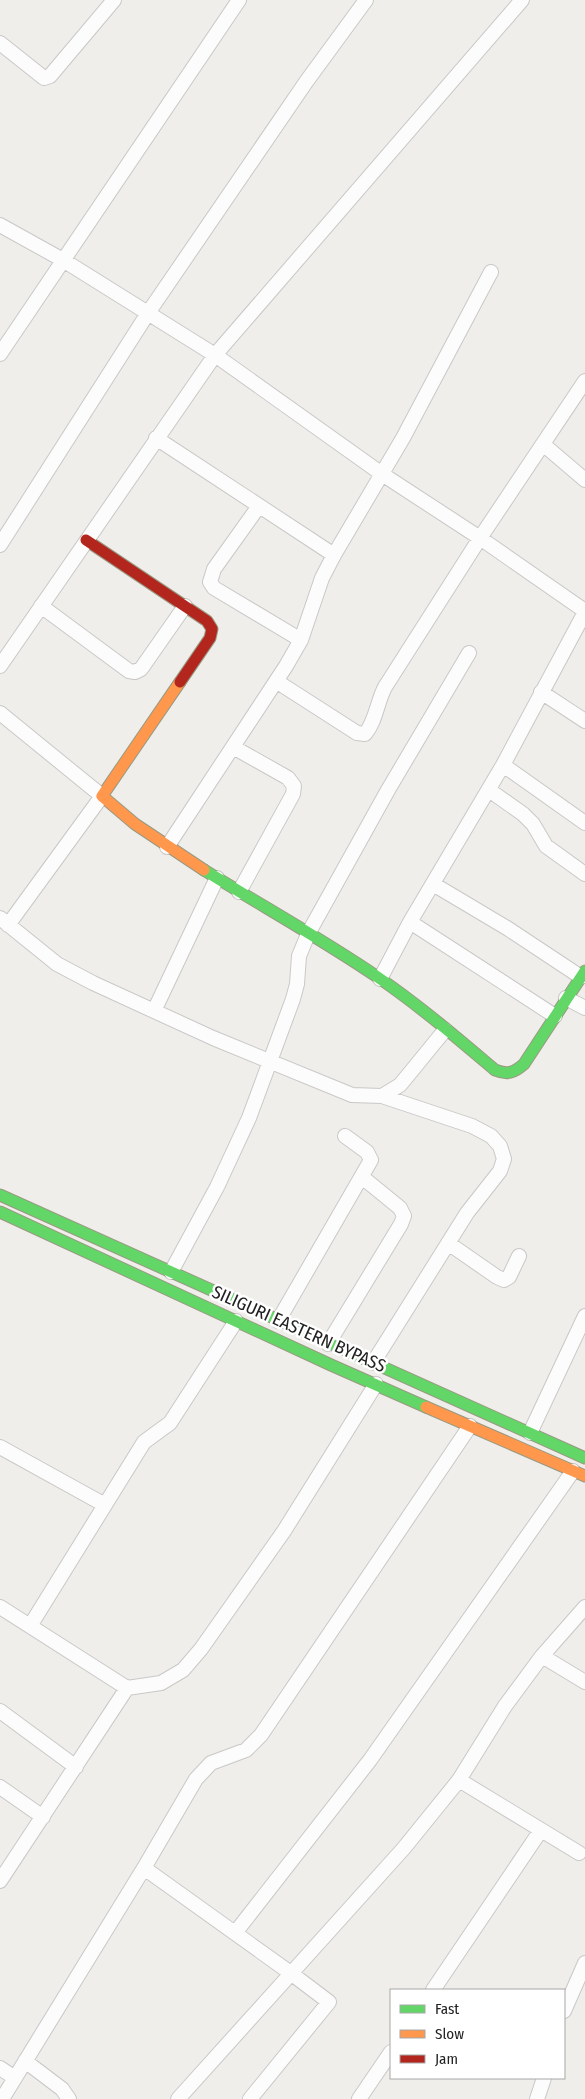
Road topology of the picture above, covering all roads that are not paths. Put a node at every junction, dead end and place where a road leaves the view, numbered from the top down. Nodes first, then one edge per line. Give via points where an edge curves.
1 (114, 0) edge
2 (239, 0) edge
3 (366, 0) edge
4 (522, 0) edge
5 (0, 44) edge
6 (0, 225) edge
7 (63, 260) junction
8 (492, 272) dead end
9 (148, 313) junction
10 (0, 354) edge
11 (215, 355) junction
12 (585, 382) edge
13 (156, 438) junction
14 (544, 445) junction
15 (382, 474) junction
16 (585, 480) edge
17 (259, 506) junction
18 (480, 538) junction
19 (86, 540) junction
20 (0, 545) edge
21 (334, 555) junction
22 (41, 606) junction
23 (185, 606) junction
24 (585, 612) edge
25 (301, 640) junction
26 (469, 653) dead end
27 (0, 666) edge
28 (276, 681) junction
29 (541, 692) junction
30 (0, 713) edge
31 (585, 722) edge
32 (233, 747) junction
33 (503, 765) junction
34 (489, 790) junction
35 (102, 796) junction
36 (585, 823) edge
37 (167, 847) junction
38 (585, 874) edge
39 (216, 878) junction
40 (433, 884) junction
41 (239, 892) junction
42 (4, 921) edge
43 (410, 922) junction
44 (309, 932) junction
45 (583, 974) edge
46 (380, 979) junction
47 (566, 998) junction
48 (585, 1008) edge
49 (154, 1011) junction
50 (555, 1016) junction
51 (445, 1030) junction
52 (270, 1061) junction
53 (382, 1096) junction
54 (345, 1136) dead end
55 (362, 1178) junction
56 (0, 1195) edge
57 (0, 1212) edge
58 (448, 1243) junction
59 (519, 1256) dead end
60 (170, 1272) junction
61 (585, 1316) edge
62 (236, 1320) junction
63 (278, 1321) junction
64 (328, 1344) junction
65 (373, 1363) junction
66 (376, 1384) junction
67 (470, 1426) junction
68 (530, 1433) junction
69 (4, 1450) edge
70 (585, 1458) edge
71 (0, 1464) edge
72 (579, 1474) edge
73 (105, 1505) junction
74 (0, 1607) edge
75 (585, 1607) edge
76 (30, 1626) junction
77 (542, 1656) junction
78 (585, 1682) edge
79 (128, 1688) junction
80 (0, 1711) edge
81 (76, 1767) junction
82 (459, 1780) junction
83 (0, 1787) edge
84 (43, 1817) junction
85 (541, 1830) junction
86 (579, 1853) dead end
87 (144, 1868) junction
88 (0, 1881) edge
89 (235, 1933) junction
90 (585, 1963) edge
91 (292, 1974) junction
92 (434, 1989) edge
93 (565, 2009) edge
94 (390, 2053) edge
95 (26, 2061) junction
96 (0, 2068) edge
97 (15, 2078) junction
98 (544, 2079) edge
99 (2, 2099) edge
100 (69, 2099) edge
101 (178, 2099) edge
102 (250, 2099) edge
103 (359, 2099) edge
104 (538, 2099) edge

1 - 5 street via 50,76 44,78 35,73
2 - 7 street
3 - 9 street
4 - 11 street
6 - 7 street
7 - 9 street
7 - 10 street
8 - 15 street
9 - 11 street
9 - 20 street
11 - 13 street
11 - 15 street
12 - 14 street
13 - 17 street
13 - 19 street
14 - 16 street
14 - 18 street
15 - 18 street
15 - 21 street
17 - 21 street
17 - 25 street via 214,569 210,582 214,588
18 - 24 street
18 - 28 street via 385,687 365,734 357,733
19 - 22 street
19 - 23 main road
21 - 25 street via 322,578
22 - 23 street via 135,672 141,669
22 - 27 street
23 - 35 main road via 207,622 212,629 210,638
24 - 29 street
25 - 28 street
26 - 44 street
28 - 32 street
29 - 31 street
29 - 33 street
30 - 35 street
32 - 37 street
32 - 41 street via 288,778 294,786
33 - 34 street
33 - 36 street
34 - 38 street via 523,814 546,846
34 - 40 street
35 - 37 main road
35 - 42 street
37 - 39 main road
39 - 41 main road
39 - 49 street
40 - 43 street
40 - 45 street
41 - 44 main road
42 - 49 street via 57,964
43 - 46 street
43 - 50 street
44 - 46 main road
44 - 52 street via 299,956 293,998
45 - 47 main road
46 - 51 main road
47 - 48 street
47 - 50 main road
49 - 52 street
50 - 51 main road via 514,1074 506,1075 495,1070
51 - 53 street via 400,1085
52 - 53 street via 352,1095
52 - 60 street via 249,1118 221,1178
53 - 58 street via 472,1126 491,1136 500,1146 504,1159 500,1171
54 - 55 street via 367,1152 371,1160
55 - 63 street
55 - 64 street via 400,1208 404,1216
56 - 60 main road, SILIGURI EASTERN BYPASS
57 - 62 main road, SILIGURI EASTERN BYPASS
58 - 59 street via 504,1280
58 - 65 street
60 - 63 main road, SILIGURI EASTERN BYPASS
61 - 68 street
62 - 66 main road, SILIGURI EASTERN BYPASS
62 - 73 street via 170,1423 144,1442
63 - 64 main road, SILIGURI EASTERN BYPASS
64 - 65 main road, SILIGURI EASTERN BYPASS
65 - 68 main road, SILIGURI EASTERN BYPASS
66 - 67 main road, SILIGURI EASTERN BYPASS
66 - 79 street via 284,1531 201,1650 183,1670 161,1683
67 - 72 main road, SILIGURI EASTERN BYPASS
67 - 87 street via 261,1735 246,1750 212,1763 196,1779
68 - 70 main road, SILIGURI EASTERN BYPASS
69 - 71 street
69 - 73 street
72 - 89 street via 370,1760
73 - 76 street
74 - 76 street
75 - 77 street
76 - 79 street
77 - 78 street
77 - 82 street
79 - 81 street
80 - 81 street
81 - 84 street
82 - 85 street
82 - 91 street via 404,1848
83 - 84 street
84 - 88 street
85 - 86 street
85 - 92 street
87 - 89 street
87 - 95 street
89 - 91 street
90 - 93 street
91 - 101 street
91 - 102 street via 329,2002
94 - 103 street
95 - 97 street
95 - 100 street via 62,2089
96 - 97 street
97 - 99 street
98 - 104 street

